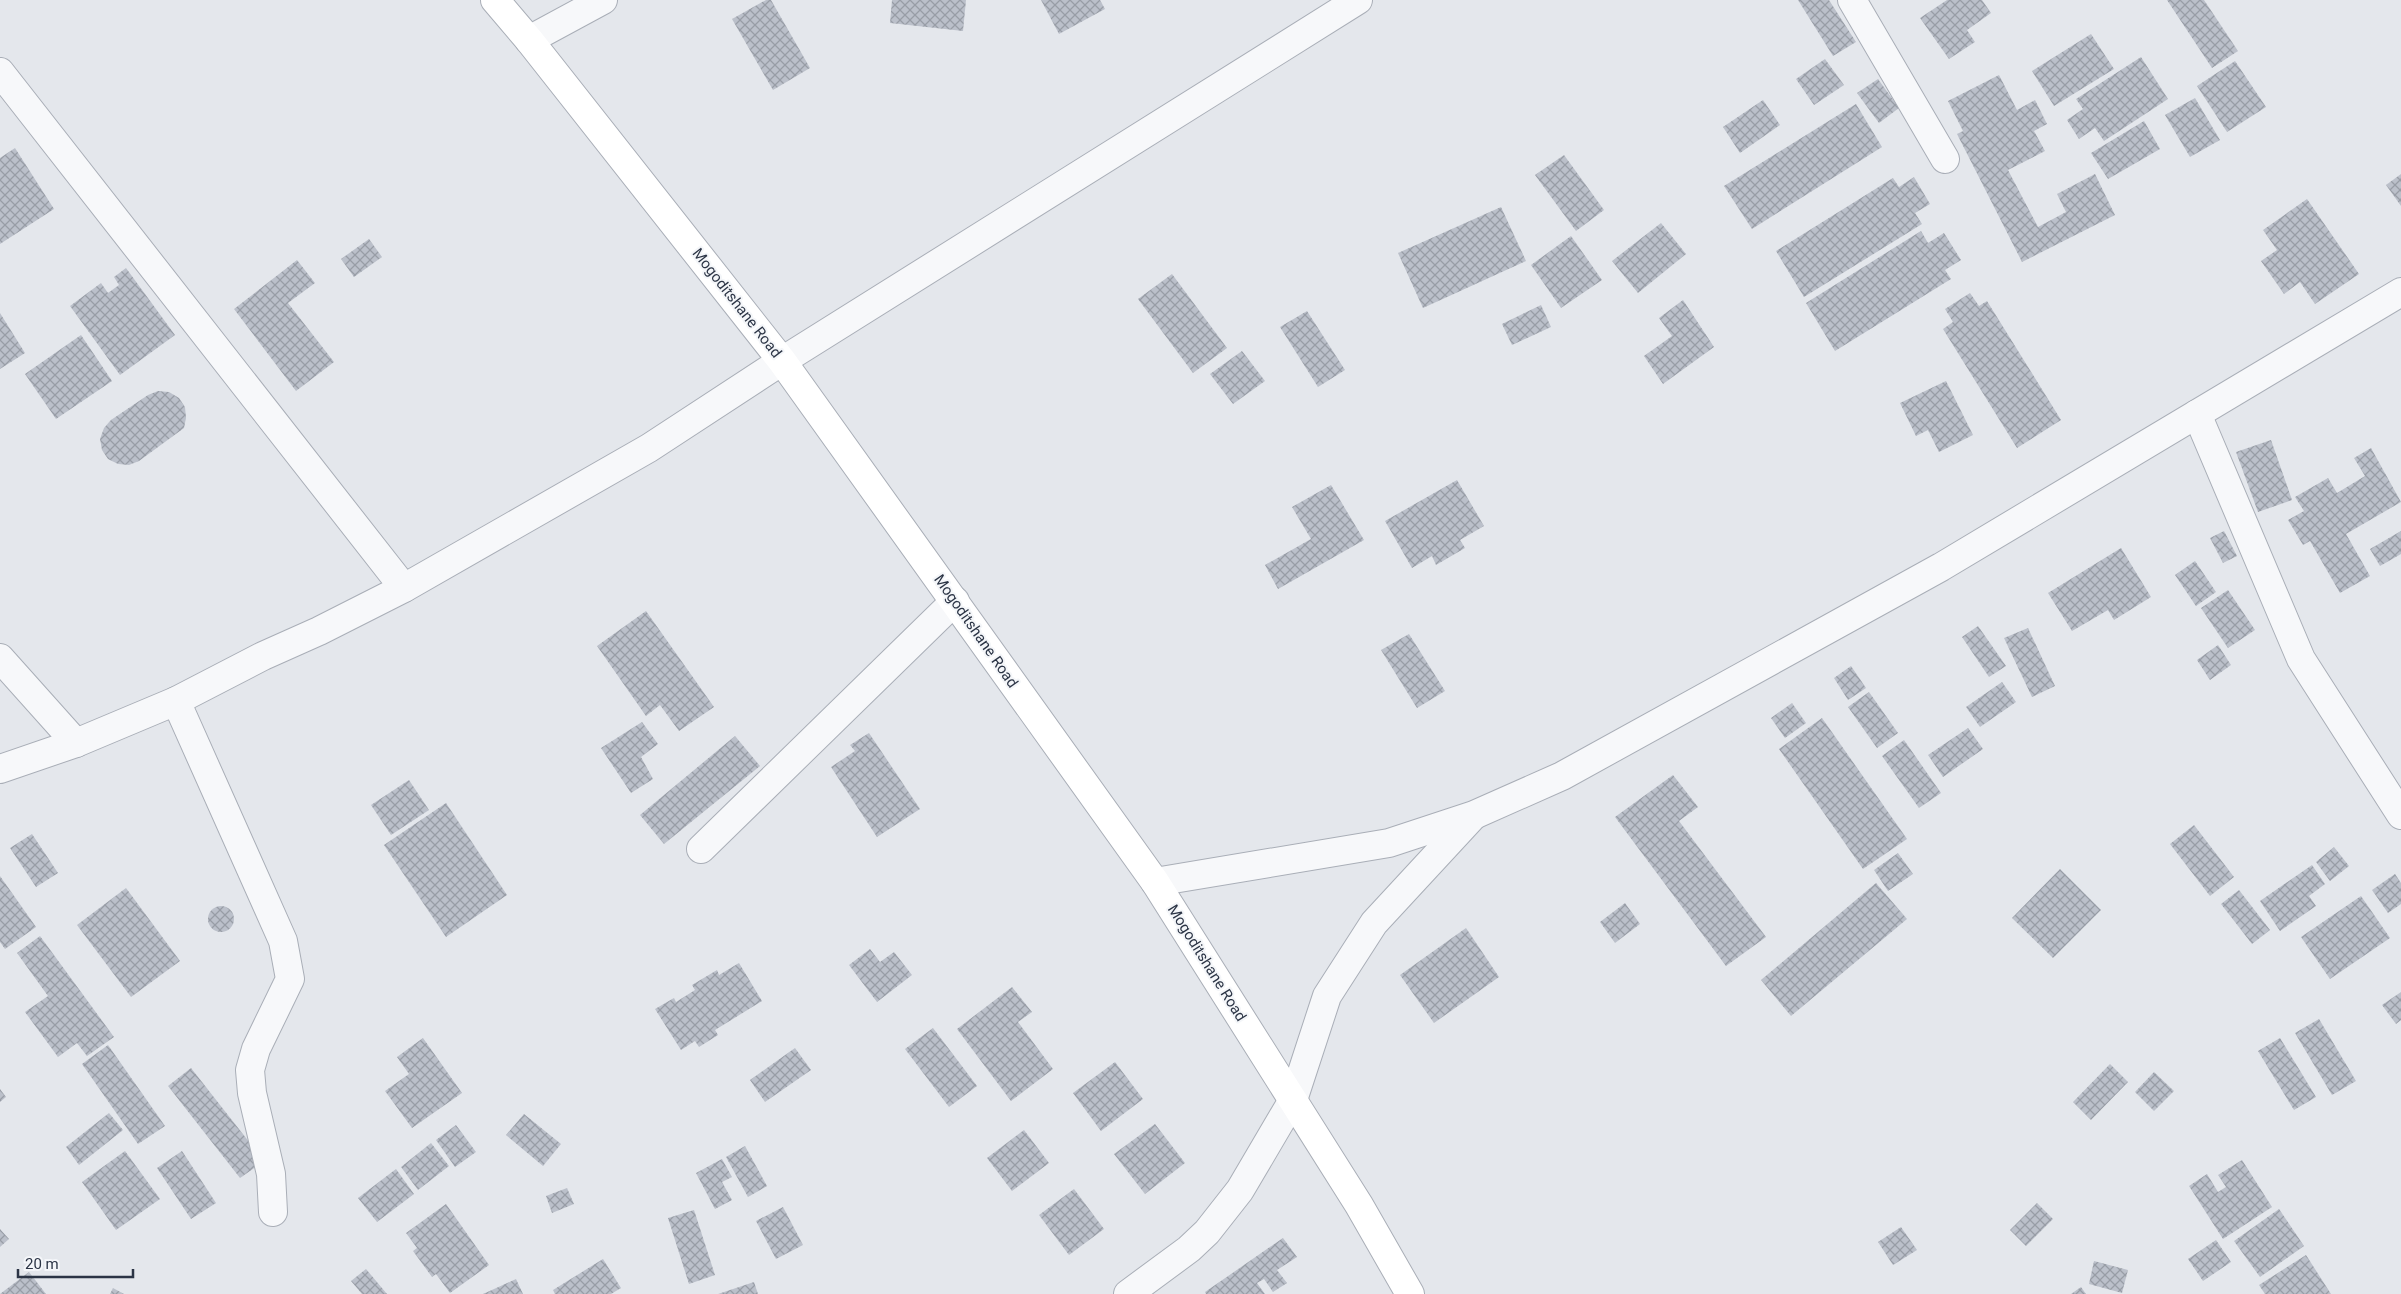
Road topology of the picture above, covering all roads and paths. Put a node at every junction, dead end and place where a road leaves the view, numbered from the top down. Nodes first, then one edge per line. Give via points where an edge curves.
1 (494, 0) edge
2 (603, 0) edge
3 (1358, 0) edge
4 (1852, 0) edge
5 (529, 40) junction
6 (0, 72) edge
7 (1945, 159) dead end
8 (2401, 292) edge
9 (782, 361) junction
10 (2197, 414) junction
11 (404, 588) junction
12 (955, 601) junction
13 (0, 658) edge
14 (176, 701) junction
15 (76, 743) junction
16 (0, 769) edge
17 (1474, 815) junction
18 (2401, 815) edge
19 (701, 849) dead end
20 (1155, 882) junction
21 (1293, 1100) junction
22 (273, 1212) dead end
23 (1128, 1294) edge
24 (1410, 1294) edge

1 - 5 main road, Mogoditshane Road
2 - 5 street
3 - 9 street
4 - 7 street
5 - 9 main road, Mogoditshane Road
6 - 11 street
8 - 10 street
9 - 11 street via 649,448
9 - 12 main road, Mogoditshane Road
10 - 17 street via 1941,567 1562,776
10 - 18 street via 2301,658
11 - 14 street
12 - 19 street
12 - 20 main road, Mogoditshane Road
13 - 15 street
14 - 15 street
14 - 22 street via 282,941 288,962 290,979 256,1049 250,1070 252,1093 271,1174
15 - 16 street
17 - 20 street via 1388,843
17 - 21 street via 1374,923 1327,996
20 - 21 main road, Mogoditshane Road
21 - 23 street via 1240,1190 1207,1232
21 - 24 main road, Mogoditshane Road

